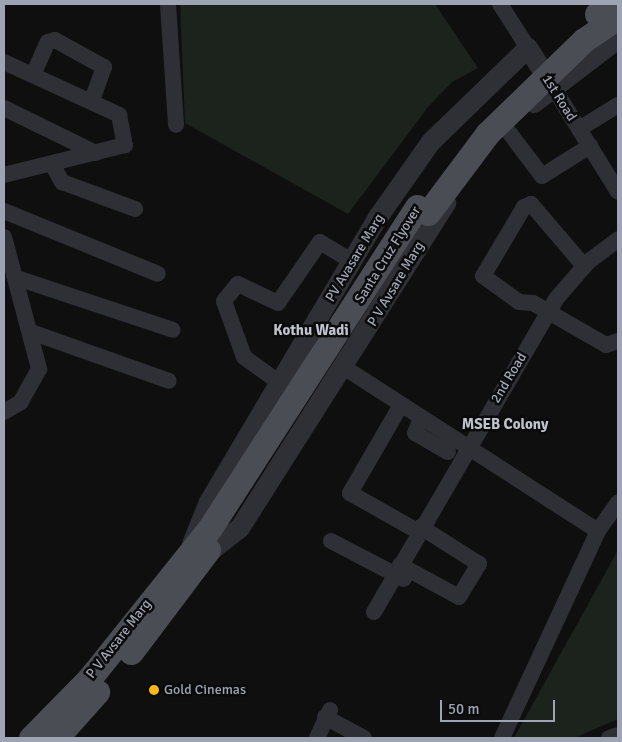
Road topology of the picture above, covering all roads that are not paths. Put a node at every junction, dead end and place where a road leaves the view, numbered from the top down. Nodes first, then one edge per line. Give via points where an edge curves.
1 (168, 4) edge
2 (500, 4) edge
3 (608, 4) edge
4 (618, 17) edge
5 (618, 39) edge
6 (528, 48) junction
7 (4, 62) edge
8 (33, 75) junction
9 (553, 87) junction
10 (92, 100) junction
11 (618, 105) edge
12 (4, 108) edge
13 (176, 125) dead end
14 (505, 127) junction
15 (579, 129) junction
16 (590, 146) junction
17 (96, 153) junction
18 (52, 164) junction
19 (613, 172) edge
20 (4, 175) edge
21 (618, 192) edge
22 (135, 209) dead end
23 (422, 210) junction
24 (4, 211) edge
25 (618, 239) edge
26 (5, 244) edge
27 (352, 261) junction
28 (584, 266) junction
29 (158, 274) dead end
30 (17, 278) junction
31 (548, 314) junction
32 (173, 330) dead end
33 (31, 332) junction
34 (618, 341) edge
35 (345, 368) junction
36 (169, 381) dead end
37 (280, 383) junction
38 (401, 405) junction
39 (4, 412) edge
40 (422, 419) junction
41 (466, 449) junction
42 (448, 452) dead end
43 (345, 499) dead end
44 (618, 502) edge
45 (598, 531) junction
46 (419, 536) junction
47 (331, 541) dead end
48 (199, 547) junction
49 (367, 548) dead end
50 (400, 569) junction
51 (456, 608) dead end
52 (374, 612) dead end
53 (116, 657) junction
54 (618, 734) edge
55 (31, 738) edge
56 (56, 738) edge
57 (317, 738) edge
58 (364, 738) edge
59 (502, 738) edge
60 (609, 738) edge

1 - 13 street
2 - 6 street, 1st Road
3 - 23 main road, Santa Cruz Flyover via 470,139
4 - 23 main road, bridge via 584,40 487,134
5 - 9 street, P V Avsare Marg
6 - 9 street, 1st Road
6 - 27 street, PV Avasare Marg via 431,142
7 - 8 street
8 - 10 street
8 - 10 street via 48,42 55,40 104,68
9 - 14 street, P V Avsare Marg
9 - 15 street, 1st Road
10 - 17 street via 119,115 125,145
11 - 15 street
12 - 17 street
14 - 16 street via 542,176
14 - 35 street, P V Avsare Marg via 446,202
15 - 16 street, 1st Road
16 - 19 street, 1st Road
17 - 18 street
18 - 20 street
18 - 22 street via 62,182
19 - 21 street, 1st Road
23 - 48 main road, Santa Cruz Flyover
24 - 29 street
25 - 28 street, 2nd Road
26 - 30 street
27 - 37 street, PV Avasare Marg
27 - 37 street via 320,242 278,304 238,284 224,301 244,357
28 - 31 street, 2nd Road
28 - 31 street via 536,205 524,207 484,280 519,302 533,303
30 - 32 street
30 - 33 street
31 - 34 street via 606,345
31 - 41 street, 2nd Road
33 - 36 street
33 - 39 street via 39,369 33,387 21,402
35 - 38 street
35 - 48 street, P V Avsare Marg via 240,528
37 - 48 street, PV Avasare Marg via 210,502
38 - 40 street
38 - 46 street via 350,492
40 - 41 street
40 - 42 street via 415,433
41 - 45 street
41 - 46 street, 2nd Road
43 - 46 street
44 - 45 street
45 - 59 street
46 - 50 street, 2nd Road
46 - 50 street via 479,564 459,597
47 - 50 street
48 - 53 main road, P V Avsare Marg
49 - 50 street
50 - 51 street
50 - 52 street, 2nd Road
53 - 55 main road, P V Avsare Marg
53 - 56 main road
54 - 60 street
57 - 58 street via 328,714

